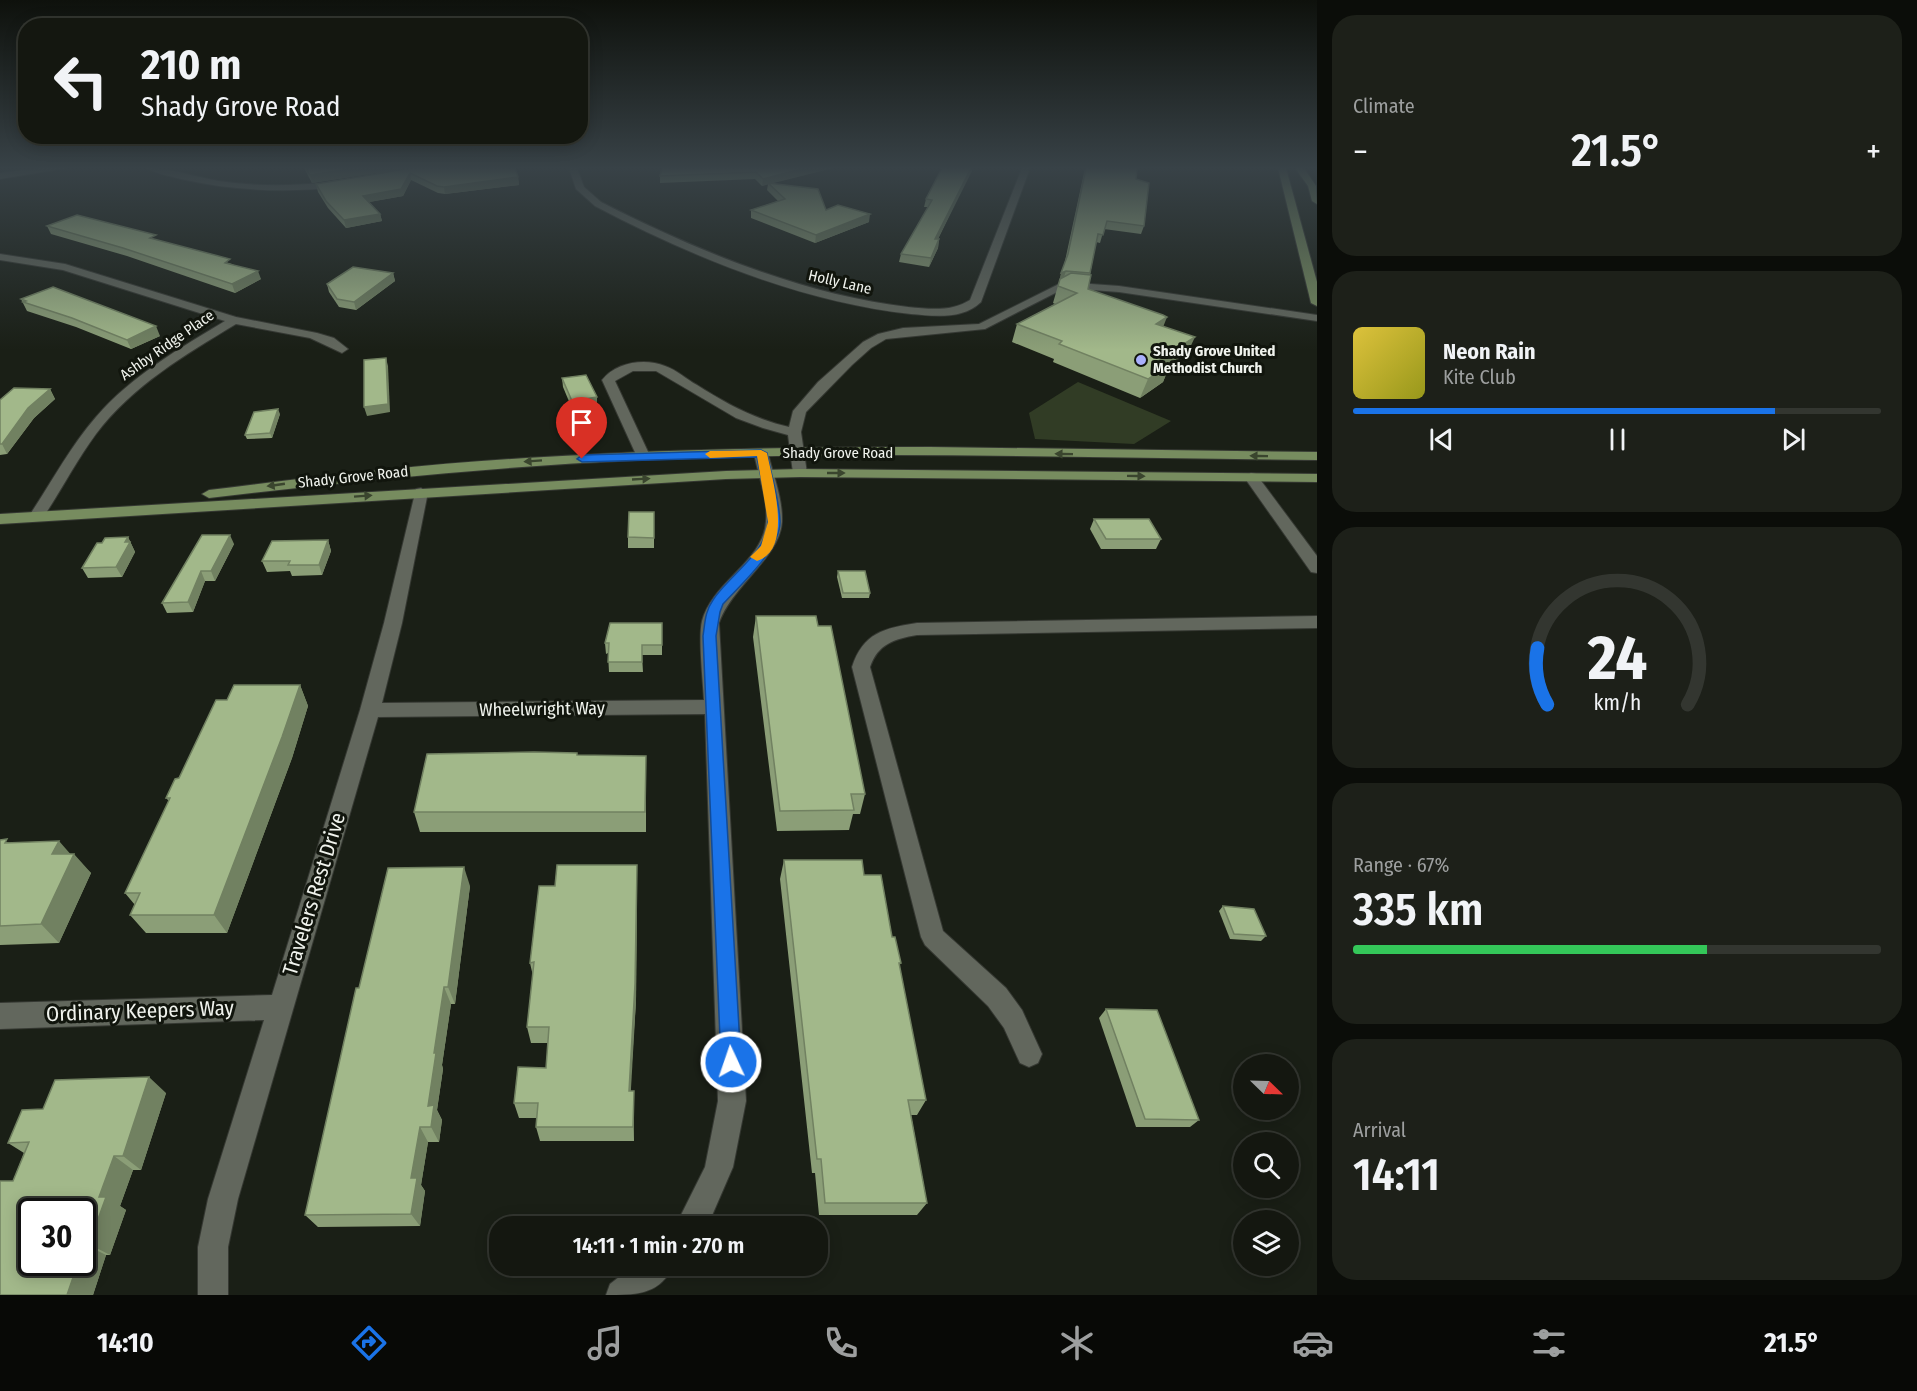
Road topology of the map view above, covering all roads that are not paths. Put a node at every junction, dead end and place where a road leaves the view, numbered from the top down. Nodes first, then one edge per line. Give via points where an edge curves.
1 (654, 228) edge
2 (1004, 228) edge
3 (1298, 228) edge
4 (0, 257) edge
5 (1317, 303) edge
6 (1317, 318) edge
7 (234, 320) junction
8 (342, 349) dead end
9 (794, 432) junction
10 (797, 453) junction
11 (643, 456) junction
12 (1317, 456) edge
13 (763, 464) junction
14 (800, 473) junction
15 (1251, 477) junction
16 (1317, 478) edge
17 (421, 492) junction
18 (74, 514) junction
19 (37, 516) junction
20 (0, 519) edge
21 (1317, 568) edge
22 (1317, 622) edge
23 (714, 707) junction
24 (370, 710) junction
25 (279, 1007) junction
26 (0, 1016) edge
27 (1029, 1054) dead end
28 (696, 1216) edge
29 (645, 1276) edge
30 (213, 1295) edge
31 (621, 1295) edge

1 - 2 street, Holly Lane via 763,276 813,292 878,306 941,313 958,311 975,302
3 - 5 main road
4 - 7 street, Ashby Ridge Place via 65,267
6 - 9 street via 1128,290 1063,285 981,327 892,333 876,339 808,402 796,419
7 - 8 street, Ashby Ridge Place via 313,335
7 - 19 street, Ashby Ridge Place via 157,369 124,396 101,420
9 - 10 street
9 - 11 street via 777,430 660,369 638,366 608,380
12 -> 10 main road, Shady Grove Road
10 - 13 main road, Shady Grove Road
10 - 14 street
11 - 13 main road, Shady Grove Road
11 -> 18 main road, Shady Grove Road via 351,476
13 - 14 main road, Shady Grove Road
17 -> 13 main road, Shady Grove Road
13 - 23 street via 774,522 772,534 766,547 718,602 710,623
14 -> 15 main road, Shady Grove Road
15 - 16 main road, Shady Grove Road
15 - 21 street
18 -> 17 main road, Shady Grove Road
17 - 24 street, Travelers Rest Drive
18 - 19 main road, Shady Grove Road
19 - 20 main road, Shady Grove Road
22 - 27 street via 917,629 887,634 869,646 861,667 933,937 997,997 1013,1019
23 - 24 street, Wheelwright Way
23 - 28 street via 732,1101 727,1142 717,1177
24 - 25 street, Travelers Rest Drive
25 - 26 street, Ordinary Keepers Way
25 - 30 street, Travelers Rest Drive via 223,1199 213,1247
29 - 31 street

